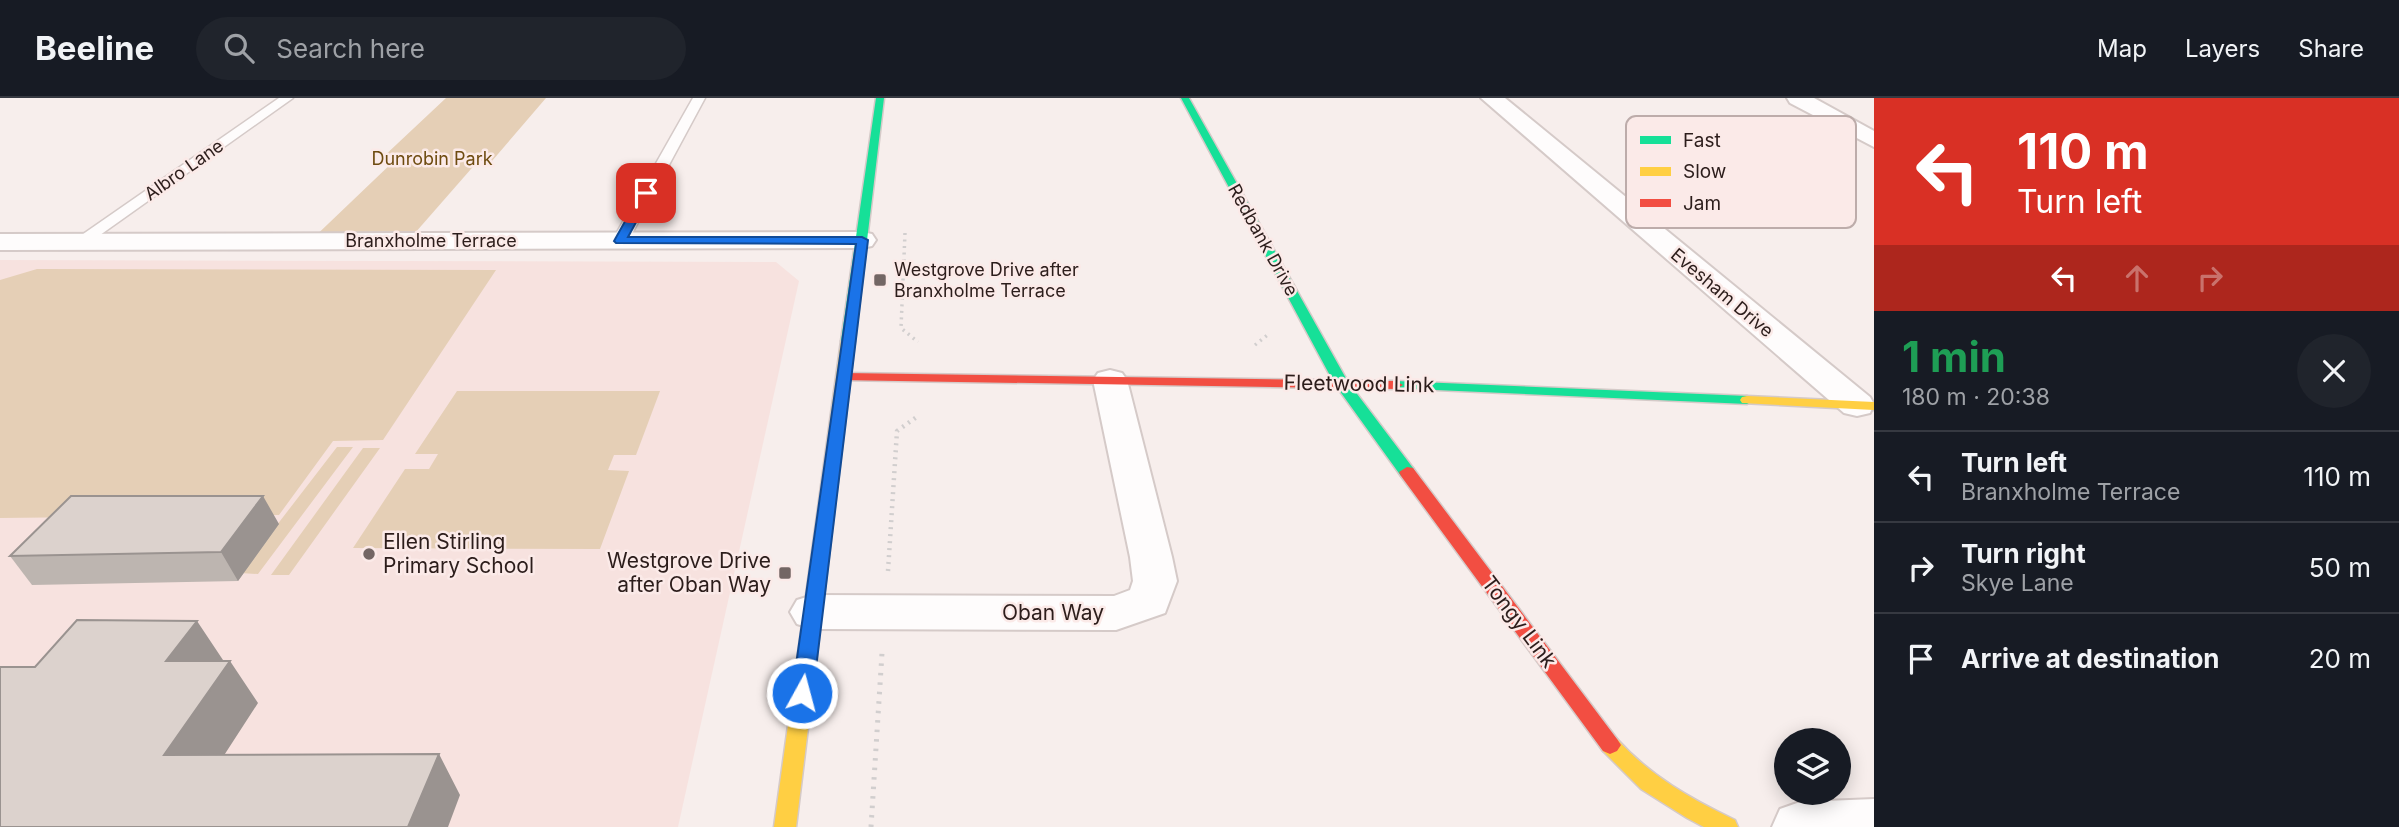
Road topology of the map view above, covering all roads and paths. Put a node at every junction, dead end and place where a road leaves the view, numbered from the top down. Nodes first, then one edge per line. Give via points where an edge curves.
1 (287, 98) edge
2 (699, 98) edge
3 (880, 98) edge
4 (1185, 98) edge
5 (1492, 98) edge
6 (1798, 98) edge
7 (1831, 116) edge
8 (1856, 130) edge
9 (1874, 140) edge
10 (1626, 208) edge
11 (1650, 228) edge
12 (905, 233) dead end
13 (862, 240) junction
14 (620, 241) junction
15 (0, 242) edge
16 (81, 242) junction
17 (1311, 328) junction
18 (922, 345) dead end
19 (1249, 350) dead end
20 (844, 377) junction
21 (1110, 380) junction
22 (1342, 383) junction
23 (1866, 406) edge
24 (813, 612) junction
25 (1874, 824) edge
26 (785, 827) edge
27 (1727, 827) edge
28 (1800, 827) edge

1 - 16 lane, Albro Lane
2 - 14 lane
3 - 13 street
4 - 17 street, Redbank Drive
5 - 10 street, Evesham Drive
6 - 7 street
8 - 9 street
11 - 23 street, Evesham Drive
12 - 18 path via 901,328
13 - 14 street, Branxholme Terrace
13 - 20 street
14 - 16 street, Branxholme Terrace
15 - 16 street, Branxholme Terrace
17 - 19 path via 1278,327
17 - 22 street, Redbank Drive
20 - 21 street, Fleetwood Link
20 - 24 street
21 - 22 street, Fleetwood Link
21 - 24 street, Oban Way via 1151,557 1155,581 1149,601 1116,613
22 - 23 street, Fleetwood Link
22 - 27 street, Tongy Link via 1624,764 1691,810
24 - 26 street
25 - 28 street

